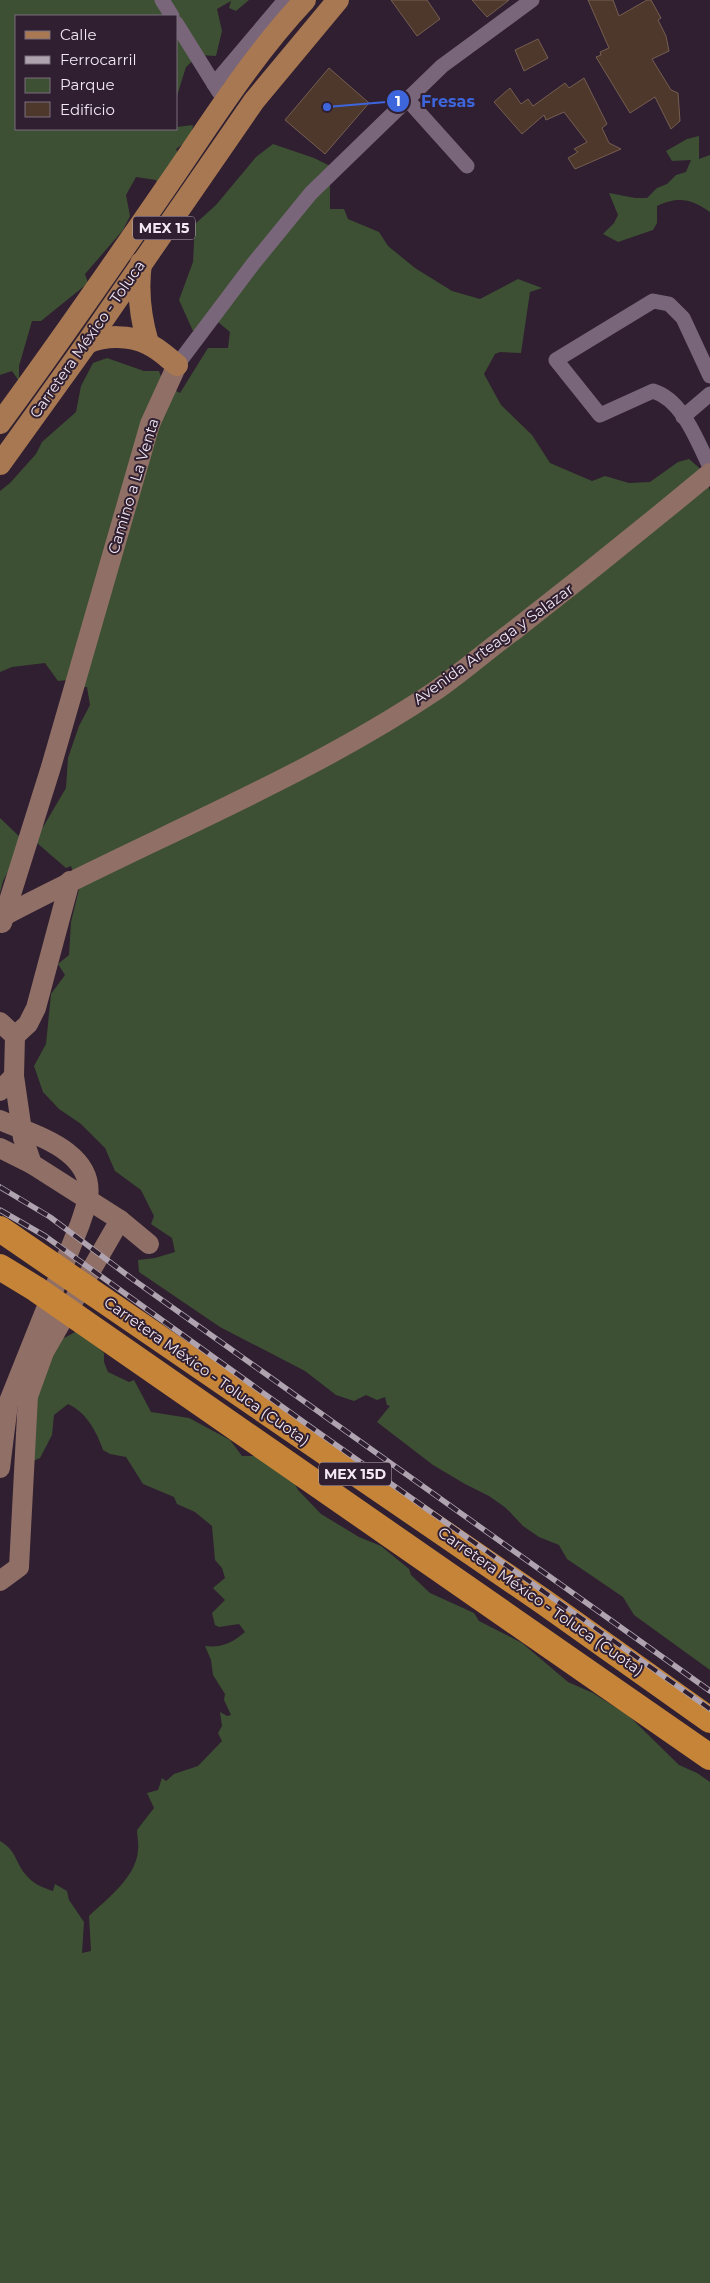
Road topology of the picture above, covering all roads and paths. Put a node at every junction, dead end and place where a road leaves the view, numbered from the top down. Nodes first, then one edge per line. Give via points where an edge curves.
1 (162, 0) edge
2 (286, 0) edge
3 (305, 0) edge
4 (338, 0) edge
5 (532, 0) edge
6 (171, 15) edge
7 (178, 26) edge
8 (220, 92) junction
9 (406, 98) junction
10 (467, 166) dead end
11 (142, 261) junction
12 (87, 343) junction
13 (148, 344) junction
14 (177, 365) junction
15 (710, 376) edge
16 (710, 394) edge
17 (683, 417) junction
18 (0, 423) edge
19 (0, 464) edge
20 (710, 467) edge
21 (710, 473) edge
22 (70, 881) junction
23 (0, 918) edge
24 (0, 928) edge
25 (0, 1022) edge
26 (14, 1036) junction
27 (14, 1076) junction
28 (0, 1092) edge
29 (0, 1120) edge
30 (0, 1148) edge
31 (32, 1164) junction
32 (120, 1220) junction
33 (0, 1229) edge
34 (149, 1244) dead end
35 (0, 1267) edge
36 (0, 1468) edge
37 (0, 1581) edge
38 (710, 1720) edge
39 (710, 1757) edge

1 - 6 street
2 - 8 street
3 - 8 main road, Carretera México - Toluca / MEX 15 via 267,45
4 - 11 main road, Carretera México - Toluca / MEX 15 via 254,101
5 - 9 street, Camino a La Venta via 442,66
7 - 8 street
8 - 18 main road, Carretera México - Toluca / MEX 15 via 58,344
9 - 10 street
9 - 14 street, Camino a La Venta via 311,194
11 - 12 main road, Carretera México - Toluca / MEX 15
11 - 13 main road via 139,308
12 - 13 main road via 116,337
12 - 19 main road, Carretera México - Toluca / MEX 15
13 - 14 main road
14 - 24 street, Camino a La Venta via 150,424 51,767
15 - 17 street via 683,318 669,304 653,301 556,360 600,415 653,391 671,400
16 - 17 street
17 - 20 street
21 - 22 street, Avenida Arteaga y Salazar via 603,562 435,690 338,749 166,837
22 - 23 street, Avenida Arteaga y Salazar
22 - 26 street via 36,1008 28,1024
25 - 26 street
26 - 27 street
27 - 28 street
27 - 31 street via 23,1138
29 - 36 street via 60,1146 75,1158 85,1176 88,1191 80,1224 8,1404
30 - 31 street
31 - 32 street
32 - 34 street
32 - 37 street via 51,1337 28,1396 19,1567
33 - 38 highway, Carretera México - Toluca (Cuota) / MEX 15D via 544,1602
35 - 39 highway, Carretera México - Toluca (Cuota) / MEX 15D via 338,1497

